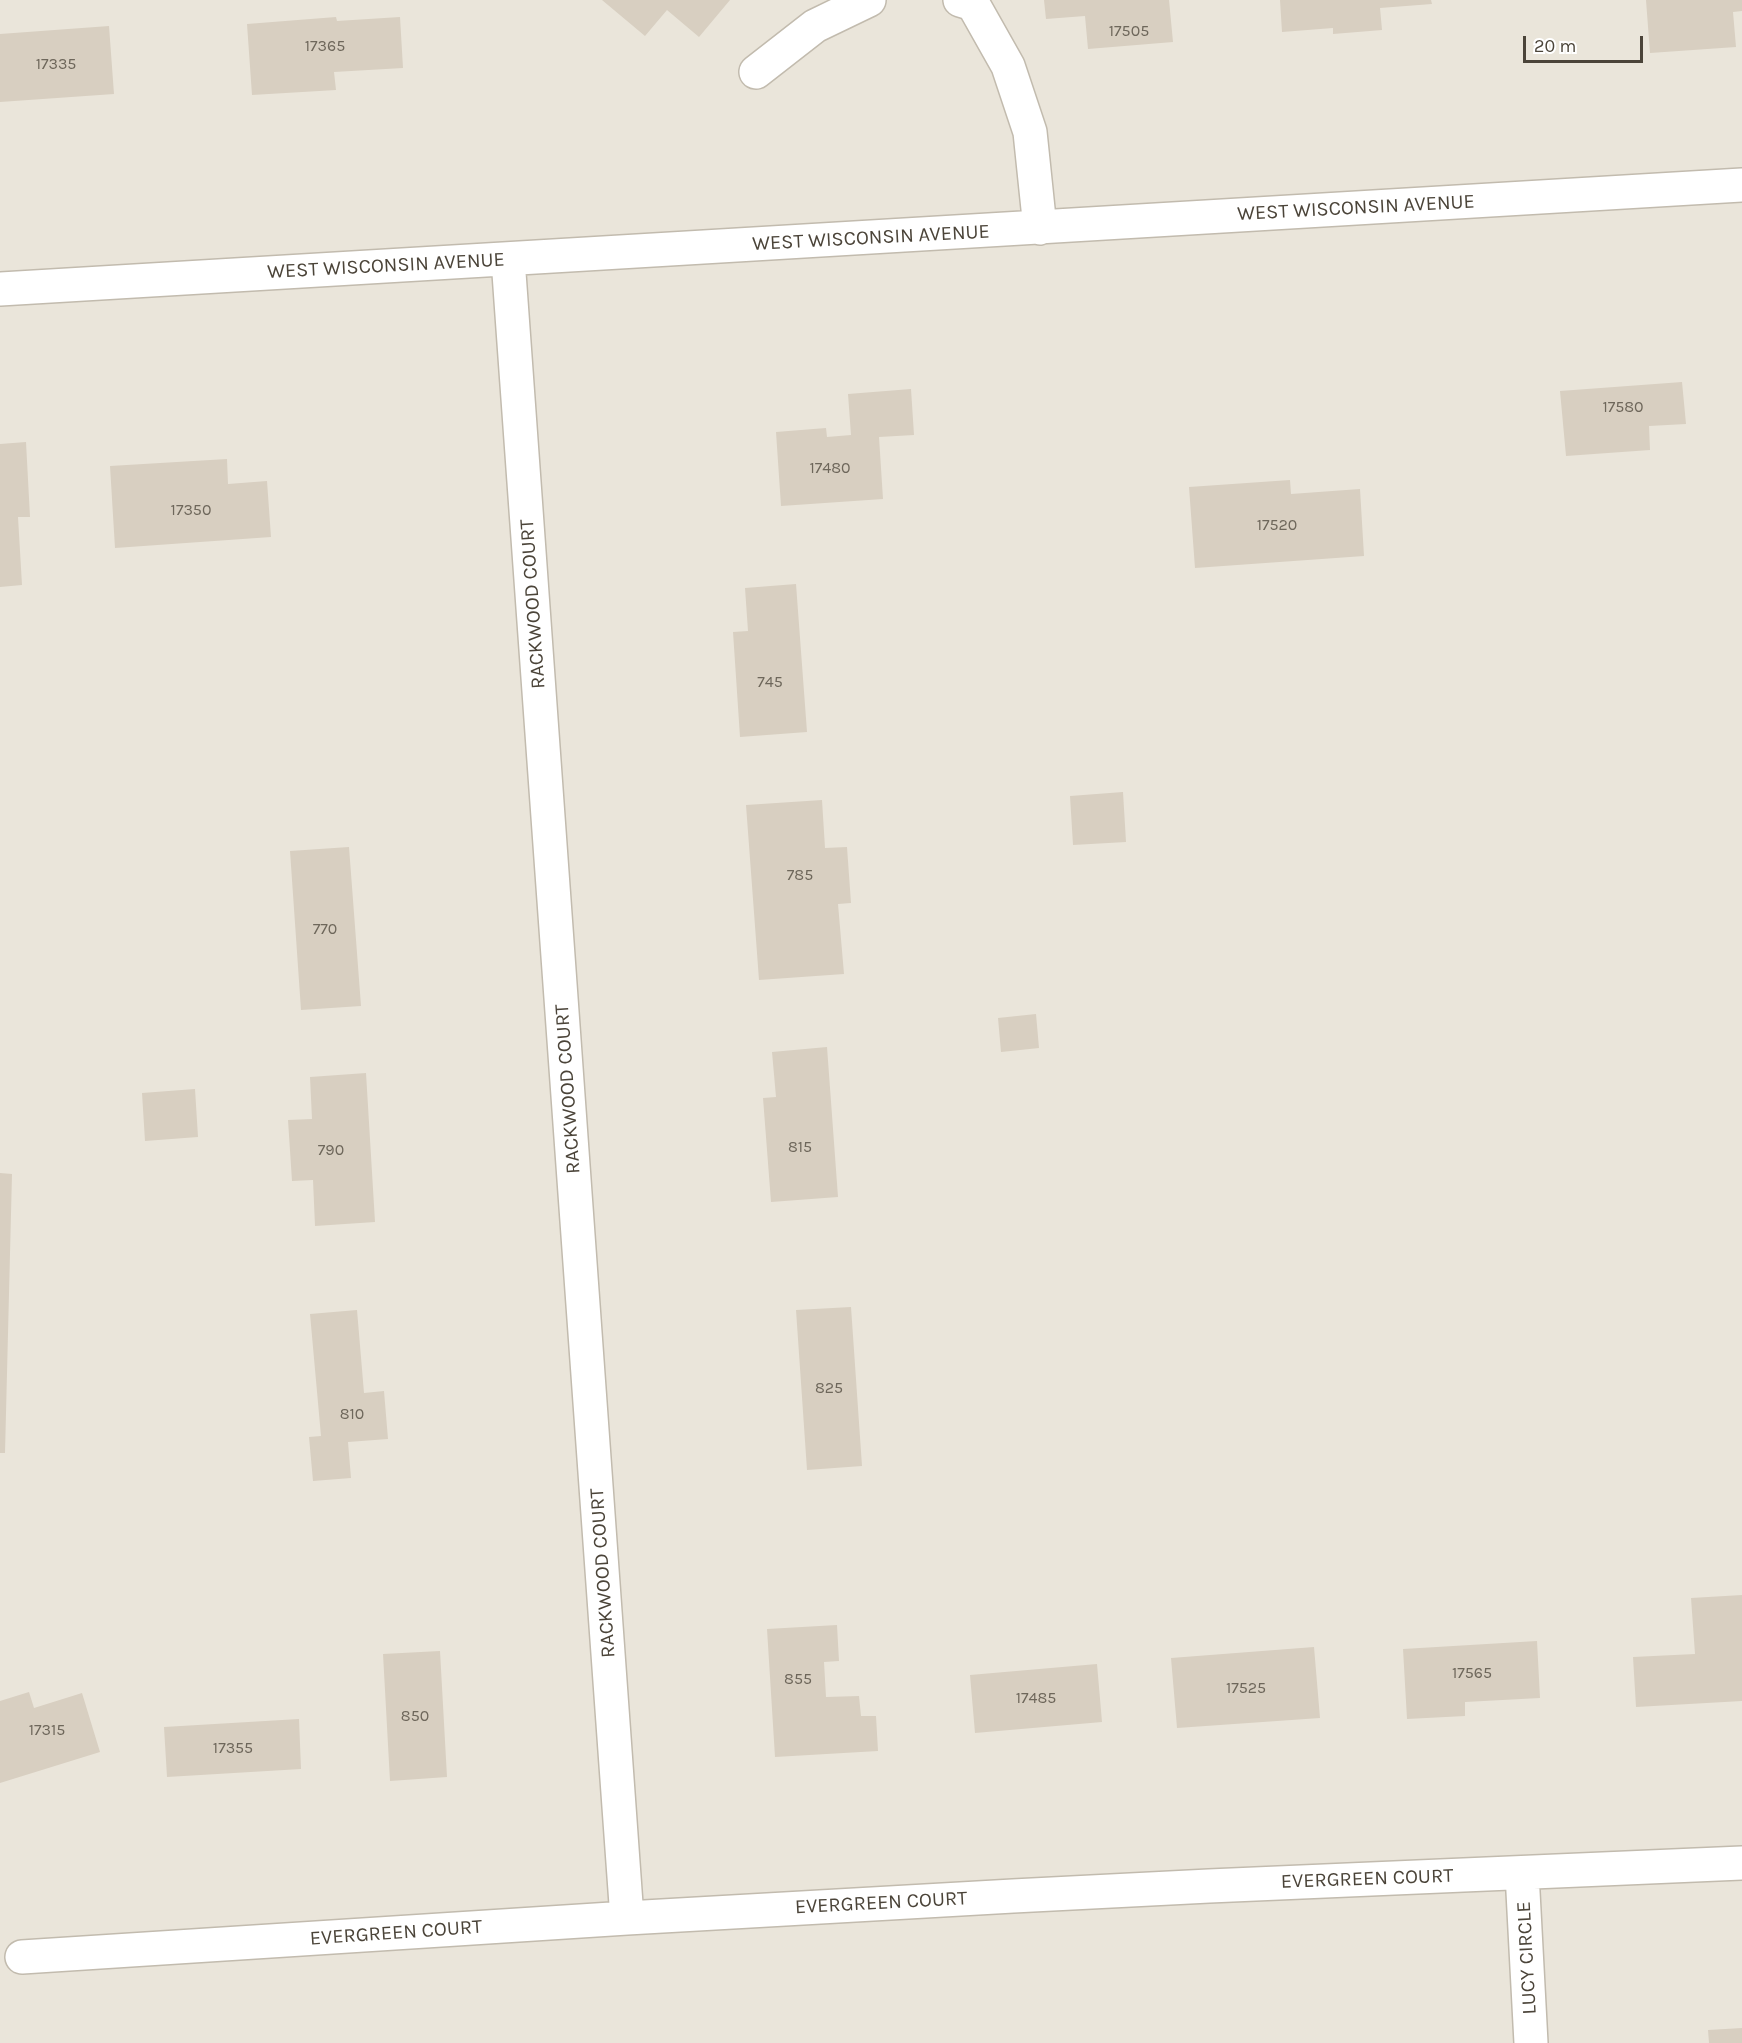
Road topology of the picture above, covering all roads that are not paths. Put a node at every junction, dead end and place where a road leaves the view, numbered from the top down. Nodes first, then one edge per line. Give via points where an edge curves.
1 (869, 0) edge
2 (960, 0) edge
3 (756, 72) dead end
4 (1742, 185) edge
5 (1040, 228) junction
6 (508, 259) junction
7 (0, 289) edge
8 (1742, 1863) edge
9 (1522, 1873) junction
10 (627, 1918) junction
11 (22, 1957) dead end
12 (1532, 2043) edge

1 - 3 street via 815,26
2 - 5 street via 973,4 1008,66 1030,132
4 - 5 street, WEST WISCONSIN AVENUE
5 - 6 street, WEST WISCONSIN AVENUE
6 - 7 street, WEST WISCONSIN AVENUE
6 - 10 street, RACKWOOD COURT
8 - 9 street, EVERGREEN COURT
9 - 10 street, EVERGREEN COURT
9 - 12 street, LUCY CIRCLE
10 - 11 street, EVERGREEN COURT

